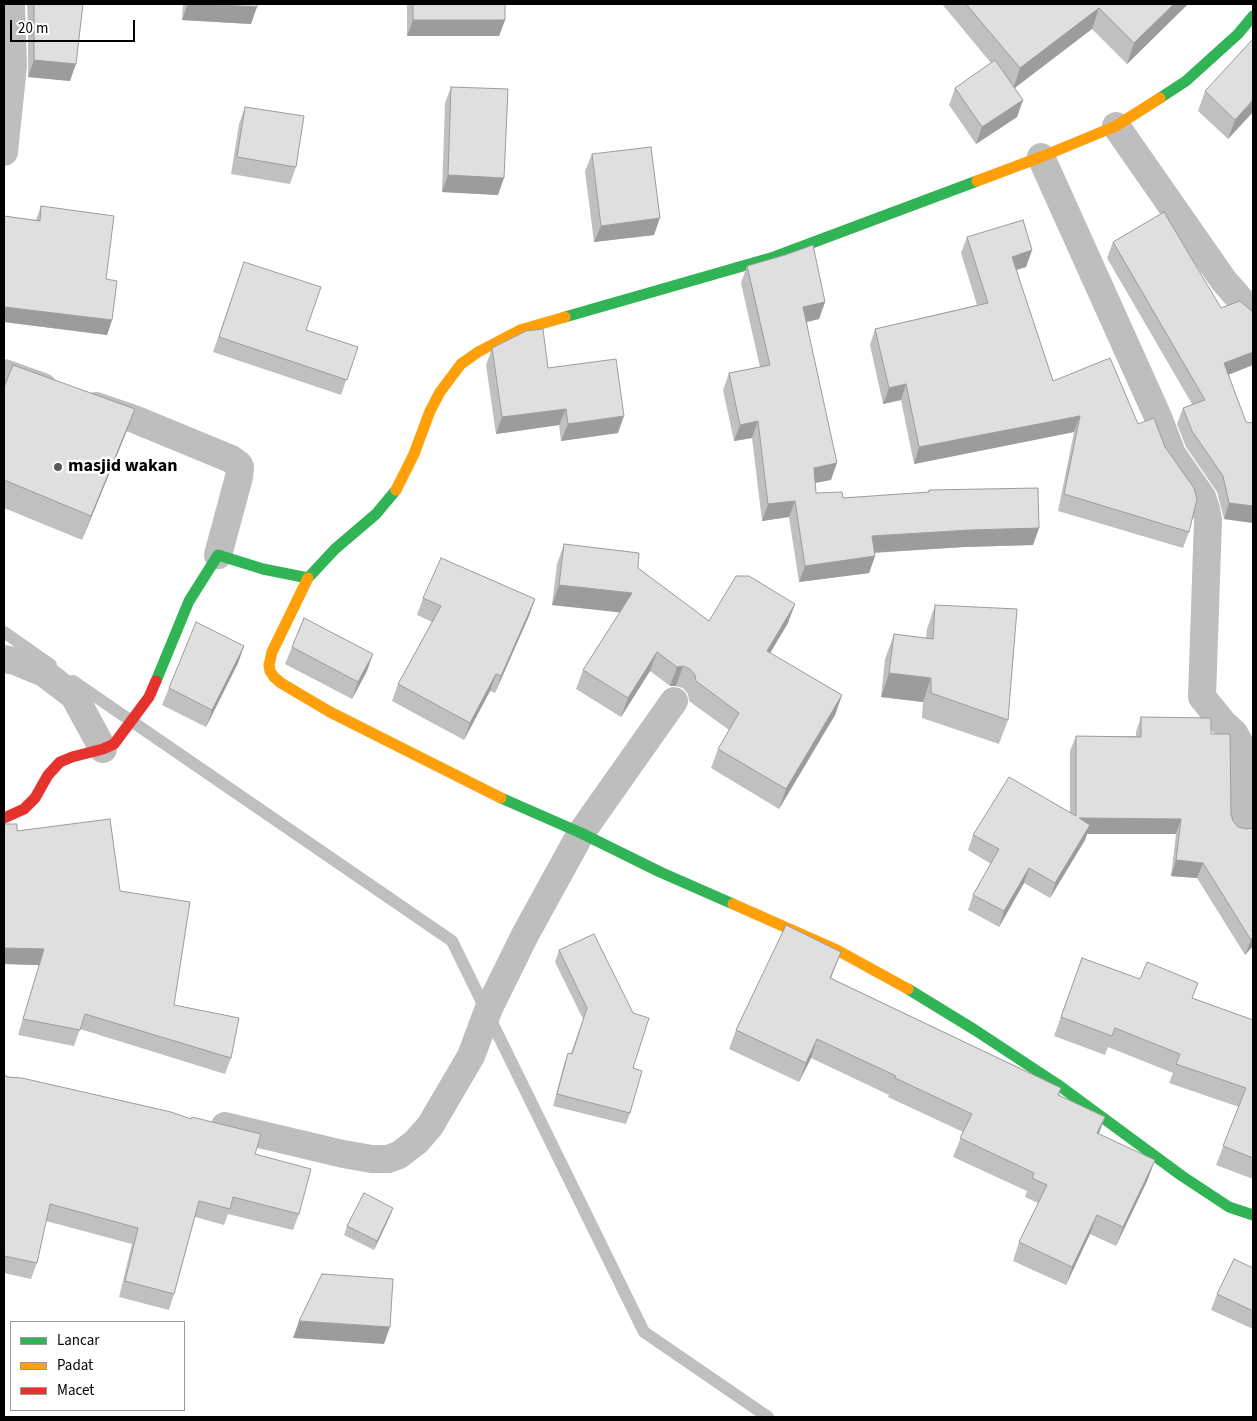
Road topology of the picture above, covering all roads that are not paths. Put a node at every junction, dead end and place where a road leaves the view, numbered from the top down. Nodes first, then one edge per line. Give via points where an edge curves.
1 (11, 4) edge
2 (1253, 16) edge
3 (1116, 126) junction
4 (4, 152) edge
5 (1042, 157) junction
6 (1253, 314) edge
7 (4, 372) edge
8 (218, 555) junction
9 (308, 578) junction
10 (4, 659) edge
11 (674, 701) dead end
12 (108, 746) junction
13 (4, 818) edge
14 (1241, 829) edge
15 (581, 833) junction
16 (203, 1121) edge
17 (1253, 1215) edge

1 - 4 street via 12,66
2 - 3 street via 1186,81
3 - 5 street
3 - 6 street via 1224,281
5 - 9 street via 774,257 520,330 489,345 461,364 440,392 395,493
5 - 14 street via 1172,454 1206,509 1202,697 1239,742
7 - 8 street via 134,419 235,462 240,470
8 - 9 street
8 - 12 street via 189,601 149,696
9 - 15 street via 272,652 269,665 274,677 330,712 489,793
10 - 12 street via 44,673 74,696
11 - 15 street
12 - 13 street via 60,762 35,798
15 - 16 street via 488,1008 471,1056 430,1126 399,1155 372,1159 343,1154
15 - 17 street via 660,872 837,950 898,983 1057,1084 1229,1207

